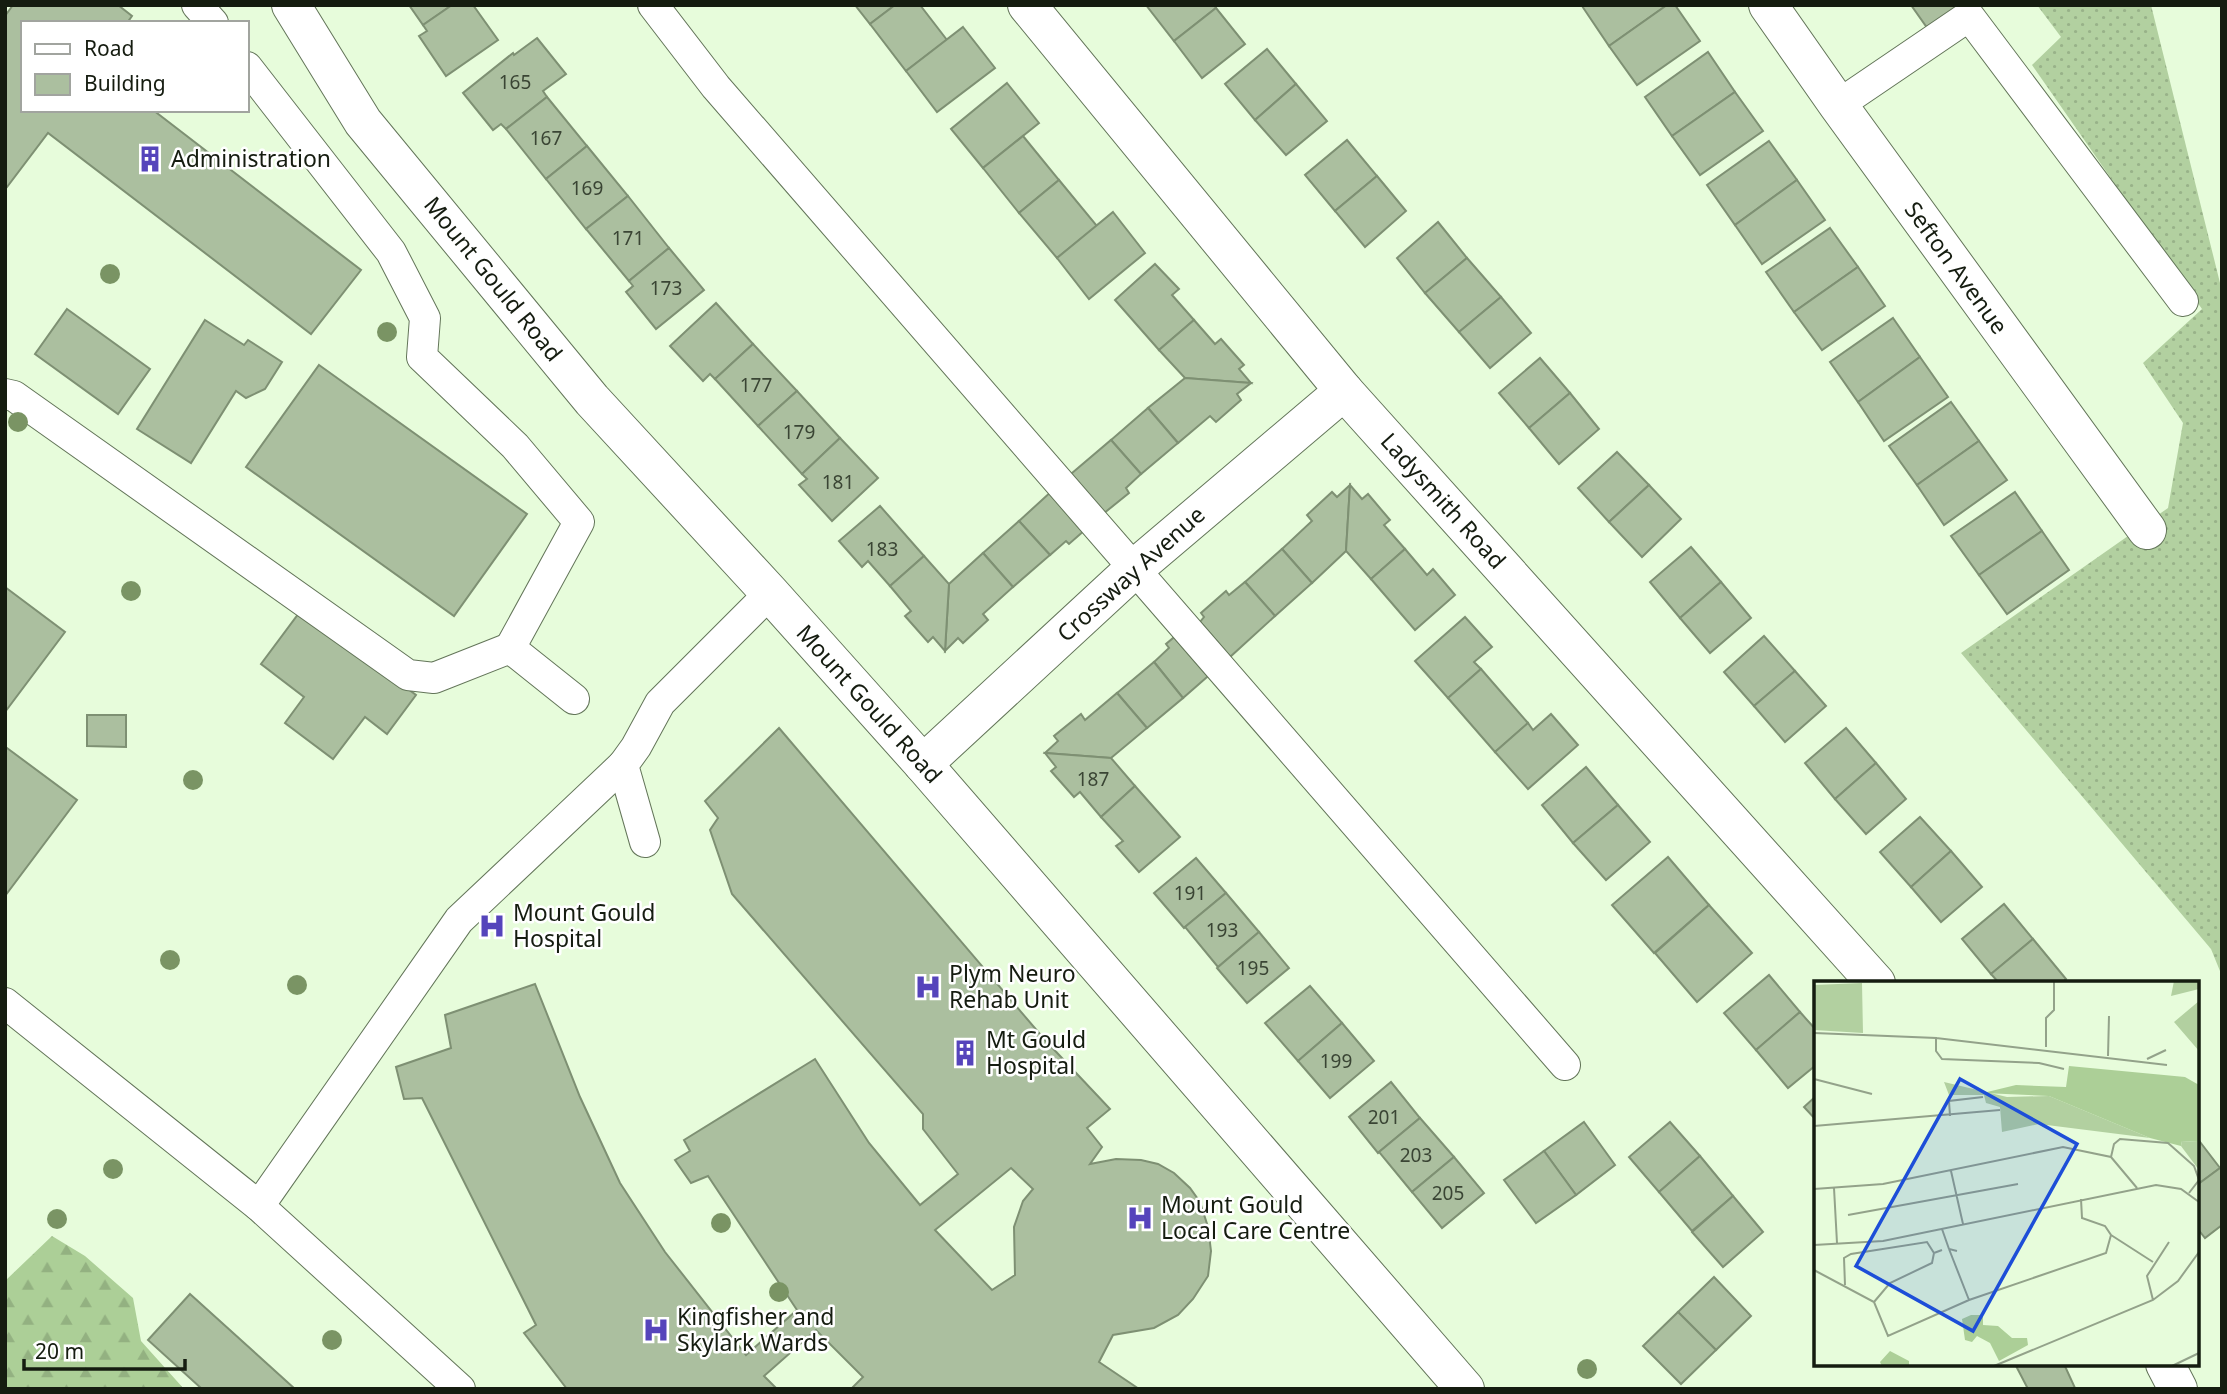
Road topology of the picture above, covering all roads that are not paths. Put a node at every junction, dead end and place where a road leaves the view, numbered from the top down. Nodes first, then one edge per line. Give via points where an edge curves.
1 (197, 5) edge
2 (291, 5) edge
3 (653, 5) edge
4 (1027, 5) edge
5 (1768, 5) edge
6 (211, 21) edge
7 (248, 67) edge
8 (1838, 104) junction
9 (2183, 301) dead end
10 (1344, 391) junction
11 (5, 394) edge
12 (2147, 530) dead end
13 (1134, 569) junction
14 (770, 593) junction
15 (510, 648) junction
16 (574, 699) dead end
17 (923, 764) junction
18 (623, 765) junction
19 (645, 842) dead end
20 (1874, 981) edge
21 (5, 1003) edge
22 (1565, 1065) dead end
23 (259, 1206) junction
24 (2166, 1366) edge
25 (460, 1389) edge
26 (1465, 1389) edge
27 (2178, 1389) edge

1 - 6 lane
2 - 14 street, Mount Gould Road via 363,122 592,400
3 - 13 lane via 716,87
4 - 10 street, Ladysmith Road
5 - 8 street, Sefton Avenue
7 - 15 lane via 391,252 425,318 422,357 514,446 579,522
8 - 9 lane via 1969,16
8 - 12 street, Sefton Avenue
10 - 13 street, Crossway Avenue
10 - 20 street, Ladysmith Road
11 - 15 lane via 14,396 408,675 434,678
13 - 17 street, Crossway Avenue
13 - 22 lane
14 - 17 street, Mount Gould Road
14 - 18 lane via 660,703
15 - 16 lane
17 - 26 street, Mount Gould Road
18 - 19 lane
18 - 23 lane via 459,920
21 - 23 lane
23 - 25 lane
24 - 27 street

